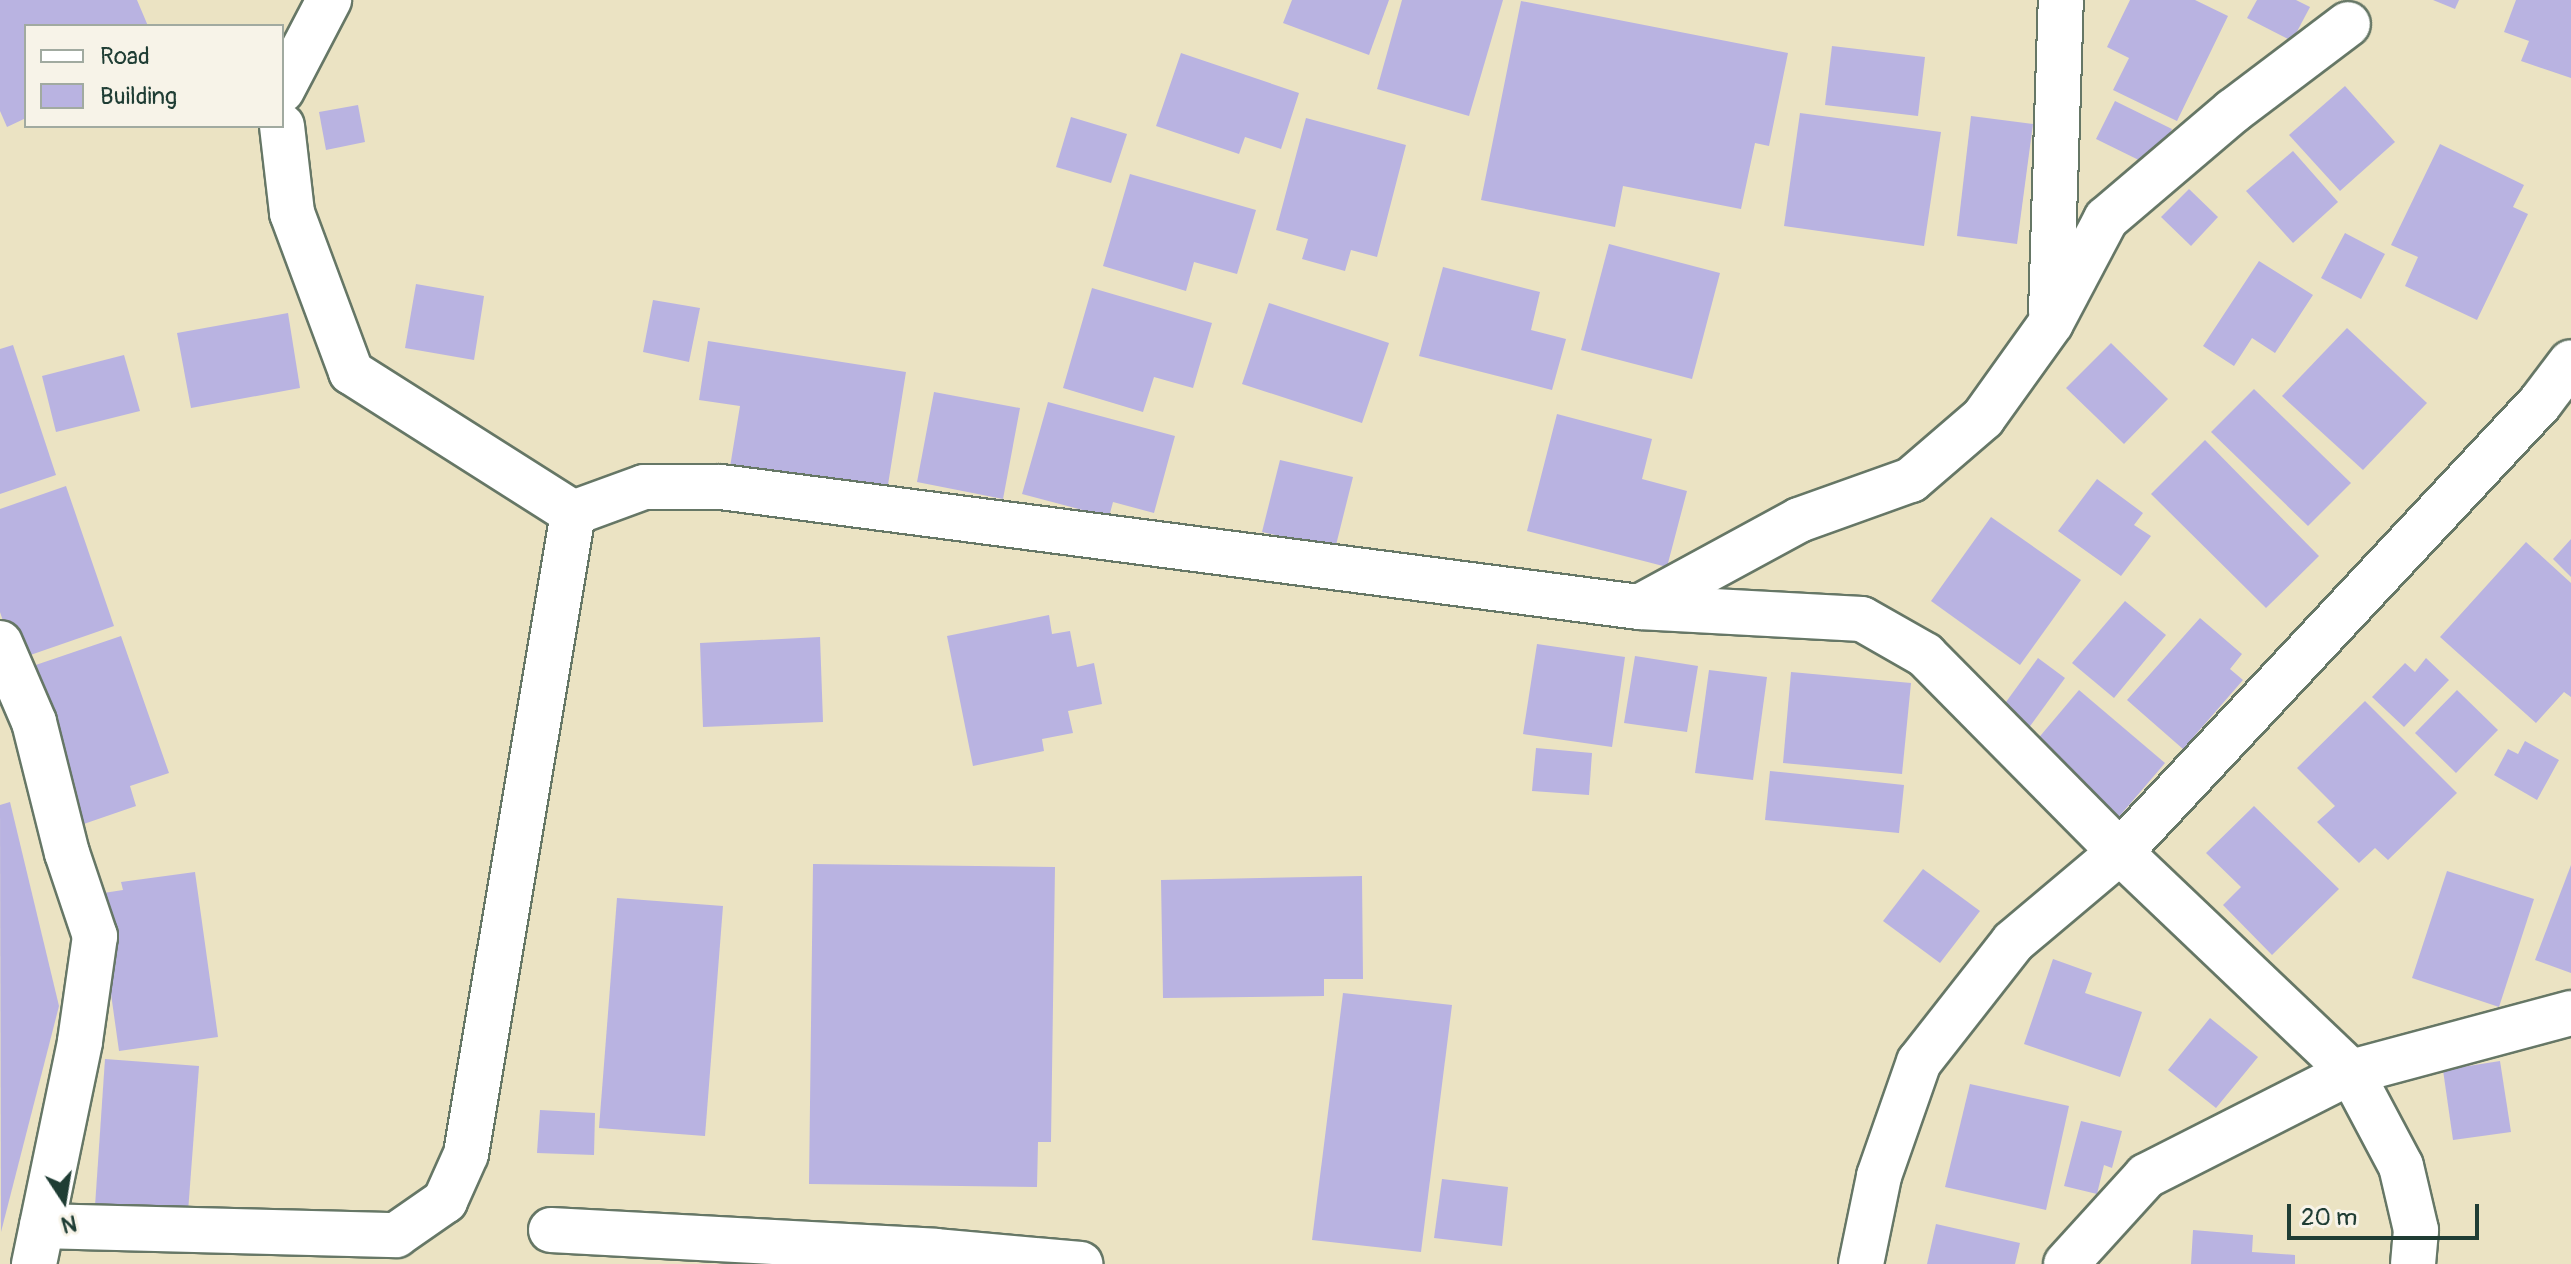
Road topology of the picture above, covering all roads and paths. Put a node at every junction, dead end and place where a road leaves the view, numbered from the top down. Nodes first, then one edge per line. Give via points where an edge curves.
1 (329, 0) edge
2 (2061, 0) edge
3 (2348, 24) dead end
4 (284, 86) edge
5 (282, 128) edge
6 (2051, 323) junction
7 (2571, 362) edge
8 (573, 513) junction
9 (1639, 607) junction
10 (0, 643) edge
11 (2120, 852) junction
12 (2571, 1013) edge
13 (2351, 1072) junction
14 (551, 1230) dead end
15 (38, 1245) edge
16 (934, 1257) edge
17 (1080, 1264) edge
18 (1861, 1264) edge
19 (2066, 1264) edge
20 (2413, 1264) edge

1 - 4 street
2 - 6 street
3 - 6 street via 2233,111 2106,219
5 - 8 street via 292,213 351,372
6 - 9 street via 1983,418 1911,480 1799,520
7 - 11 street via 2540,403
8 - 9 street via 644,487 721,487
8 - 15 street via 466,1154 445,1201 396,1235
9 - 11 street via 1862,619 1925,655
10 - 15 street via 34,722 67,853 95,936 80,1042
11 - 13 street
11 - 18 street via 2013,942 1919,1062 1879,1176
12 - 13 street
13 - 19 street via 2146,1176
13 - 20 street via 2401,1166 2416,1230
14 - 16 street
16 - 17 street

